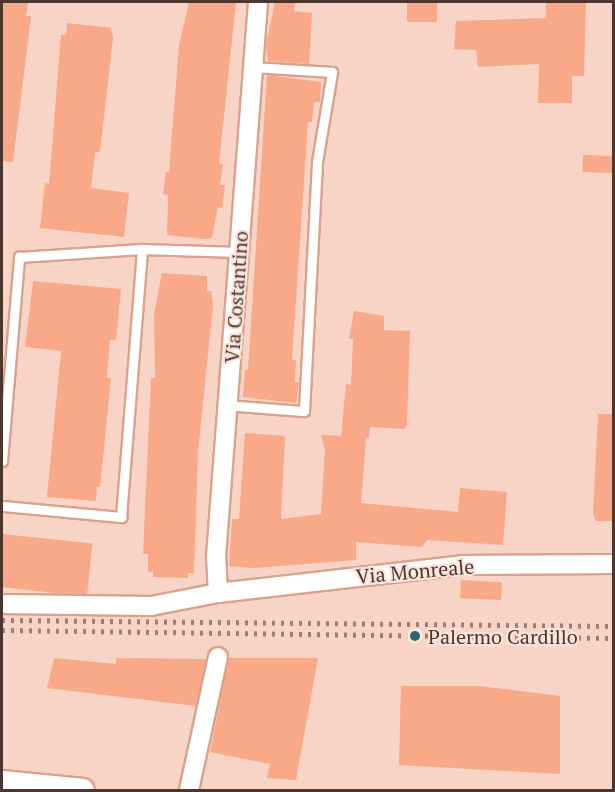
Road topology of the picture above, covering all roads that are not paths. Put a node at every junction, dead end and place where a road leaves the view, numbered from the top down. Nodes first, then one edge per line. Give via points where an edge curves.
1 (258, 2) edge
2 (253, 67) junction
3 (142, 249) junction
4 (239, 252) junction
5 (227, 405) junction
6 (2, 461) edge
7 (2, 506) edge
8 (614, 564) edge
9 (218, 593) junction
10 (2, 604) edge
11 (218, 657) dead end
12 (2, 782) edge
13 (83, 790) edge
14 (189, 790) edge

1 - 2 street, Via Costantino
2 - 4 street, Via Costantino
2 - 5 lane via 332,72 317,162 304,411
3 - 4 lane
3 - 6 lane via 19,257
3 - 7 lane via 121,517
4 - 5 street, Via Costantino
5 - 9 street, Via Costantino via 216,557
8 - 9 street, Via Monreale via 462,565
9 - 10 street, Via Monreale via 151,606
11 - 14 street
12 - 13 street

